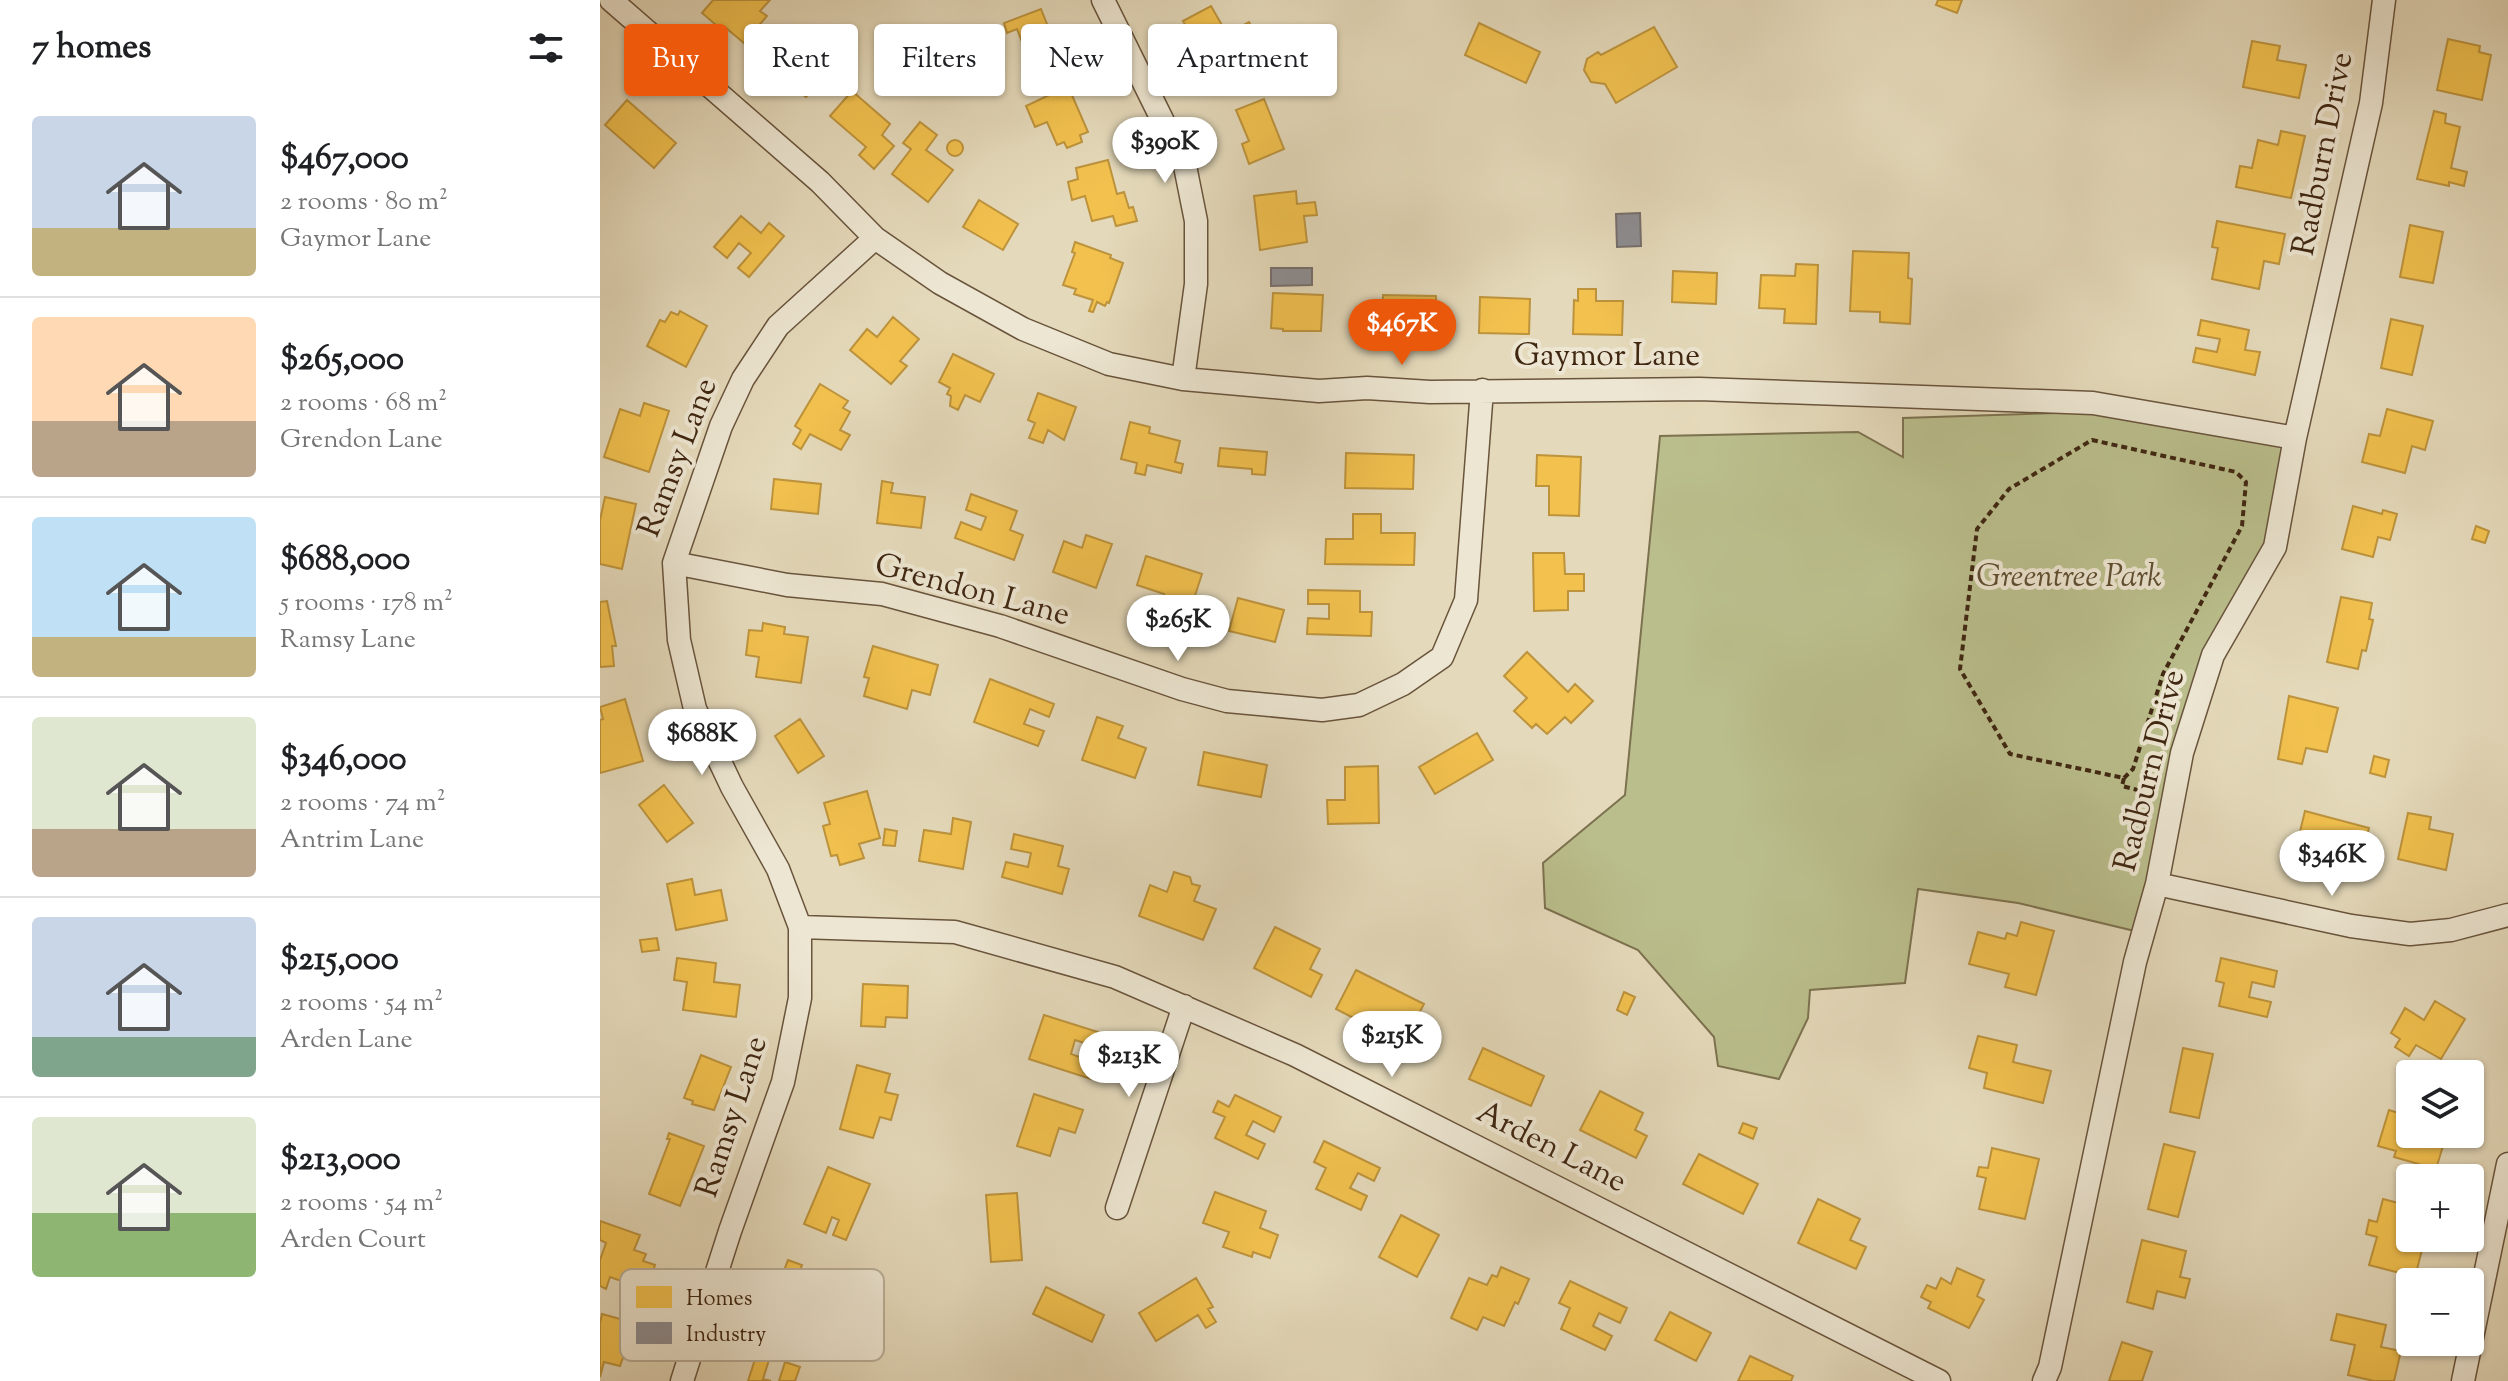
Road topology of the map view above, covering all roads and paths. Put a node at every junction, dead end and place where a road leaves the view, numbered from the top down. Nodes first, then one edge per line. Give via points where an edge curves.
1 (610, 0) edge
2 (1103, 0) edge
3 (2384, 0) edge
4 (600, 11) edge
5 (875, 238) junction
6 (1183, 379) junction
7 (1482, 390) junction
8 (2295, 438) junction
9 (674, 563) junction
10 (2124, 778) junction
11 (2173, 799) junction
12 (2157, 884) junction
13 (2508, 915) edge
14 (800, 927) junction
15 (1184, 1006) junction
16 (2508, 1164) edge
17 (1117, 1208) dead end
18 (718, 1269) edge
19 (688, 1361) edge
20 (682, 1381) edge
21 (1939, 1381) edge
22 (2044, 1381) edge
23 (2463, 1381) edge

1 - 4 street
1 - 5 street, Gaymor Lane via 820,182
2 - 6 street via 1185,166 1196,221 1196,284
3 - 8 street, Radburn Drive via 2371,103
5 - 6 street, Gaymor Lane via 940,283 1023,329 1109,364
5 - 9 street, Ramsy Lane via 778,326 743,379 721,426
6 - 7 street, Gaymor Lane via 1319,391
7 - 8 street, Gaymor Lane via 1699,389 2093,403
7 - 9 street, Grendon Lane via 1466,600 1442,657 1359,705 1322,710 1227,701 1000,626 882,594 787,585
8 - 11 street, Radburn Drive via 2275,547 2213,655
9 - 14 street, Ramsy Lane via 679,640 695,709 778,869
10 - 10 path via 2133,769 2163,674 2242,526 2246,482 2236,472 2092,440 2009,489 1977,529 1960,669 2010,754
10 - 11 path via 2122,786
11 - 12 street, Radburn Drive
12 - 13 street via 2410,934
12 - 22 street, Radburn Drive via 2135,962
14 - 15 street, Arden Lane via 955,932 1115,977
14 - 18 street, Ramsy Lane via 800,998 783,1082
15 - 17 street
15 - 21 street, Arden Lane via 1295,1055
16 - 23 street
19 - 20 street, Ramsy Lane

